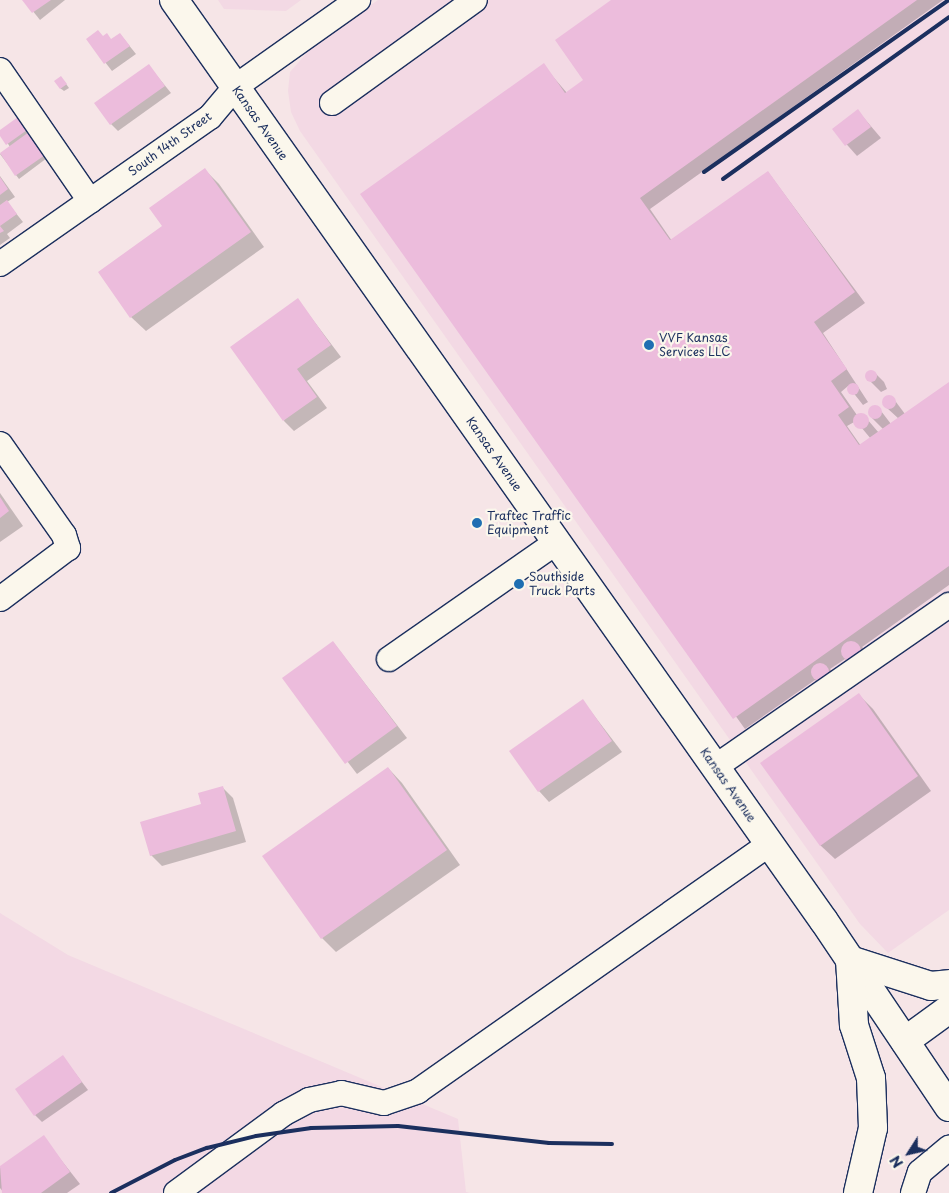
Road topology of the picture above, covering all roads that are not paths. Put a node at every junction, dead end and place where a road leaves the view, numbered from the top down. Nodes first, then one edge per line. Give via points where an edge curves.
1 (174, 0) edge
2 (358, 0) edge
3 (475, 0) edge
4 (0, 70) edge
5 (235, 87) junction
6 (332, 103) dead end
7 (90, 201) junction
8 (0, 264) edge
9 (0, 444) edge
10 (557, 542) junction
11 (0, 599) edge
12 (949, 605) edge
13 (388, 659) dead end
14 (715, 767) junction
15 (770, 844) junction
16 (850, 960) junction
17 (949, 984) edge
18 (949, 1009) edge
19 (905, 1041) junction
20 (949, 1107) edge
21 (949, 1148) edge
22 (176, 1193) edge
23 (858, 1193) edge
24 (913, 1193) edge

1 - 5 main road, Kansas Avenue
2 - 5 street, South 14th Street
3 - 6 street
4 - 7 street
5 - 7 street, South 14th Street via 210,117
5 - 10 main road, Kansas Avenue
7 - 8 street, South 14th Street
9 - 11 street via 64,534 68,548
10 - 13 street
10 - 14 main road, Kansas Avenue
12 - 14 street
14 - 15 main road, Kansas Avenue
15 - 16 main road, Kansas Avenue
15 - 22 street via 418,1091 384,1103 341,1092 309,1100 283,1114
16 - 17 main road via 931,986
16 - 19 main road, Kansas Avenue
16 - 23 main road via 854,1025 871,1078 873,1128
18 - 19 main road
19 - 20 main road, Kansas Avenue
21 - 24 street via 920,1172

